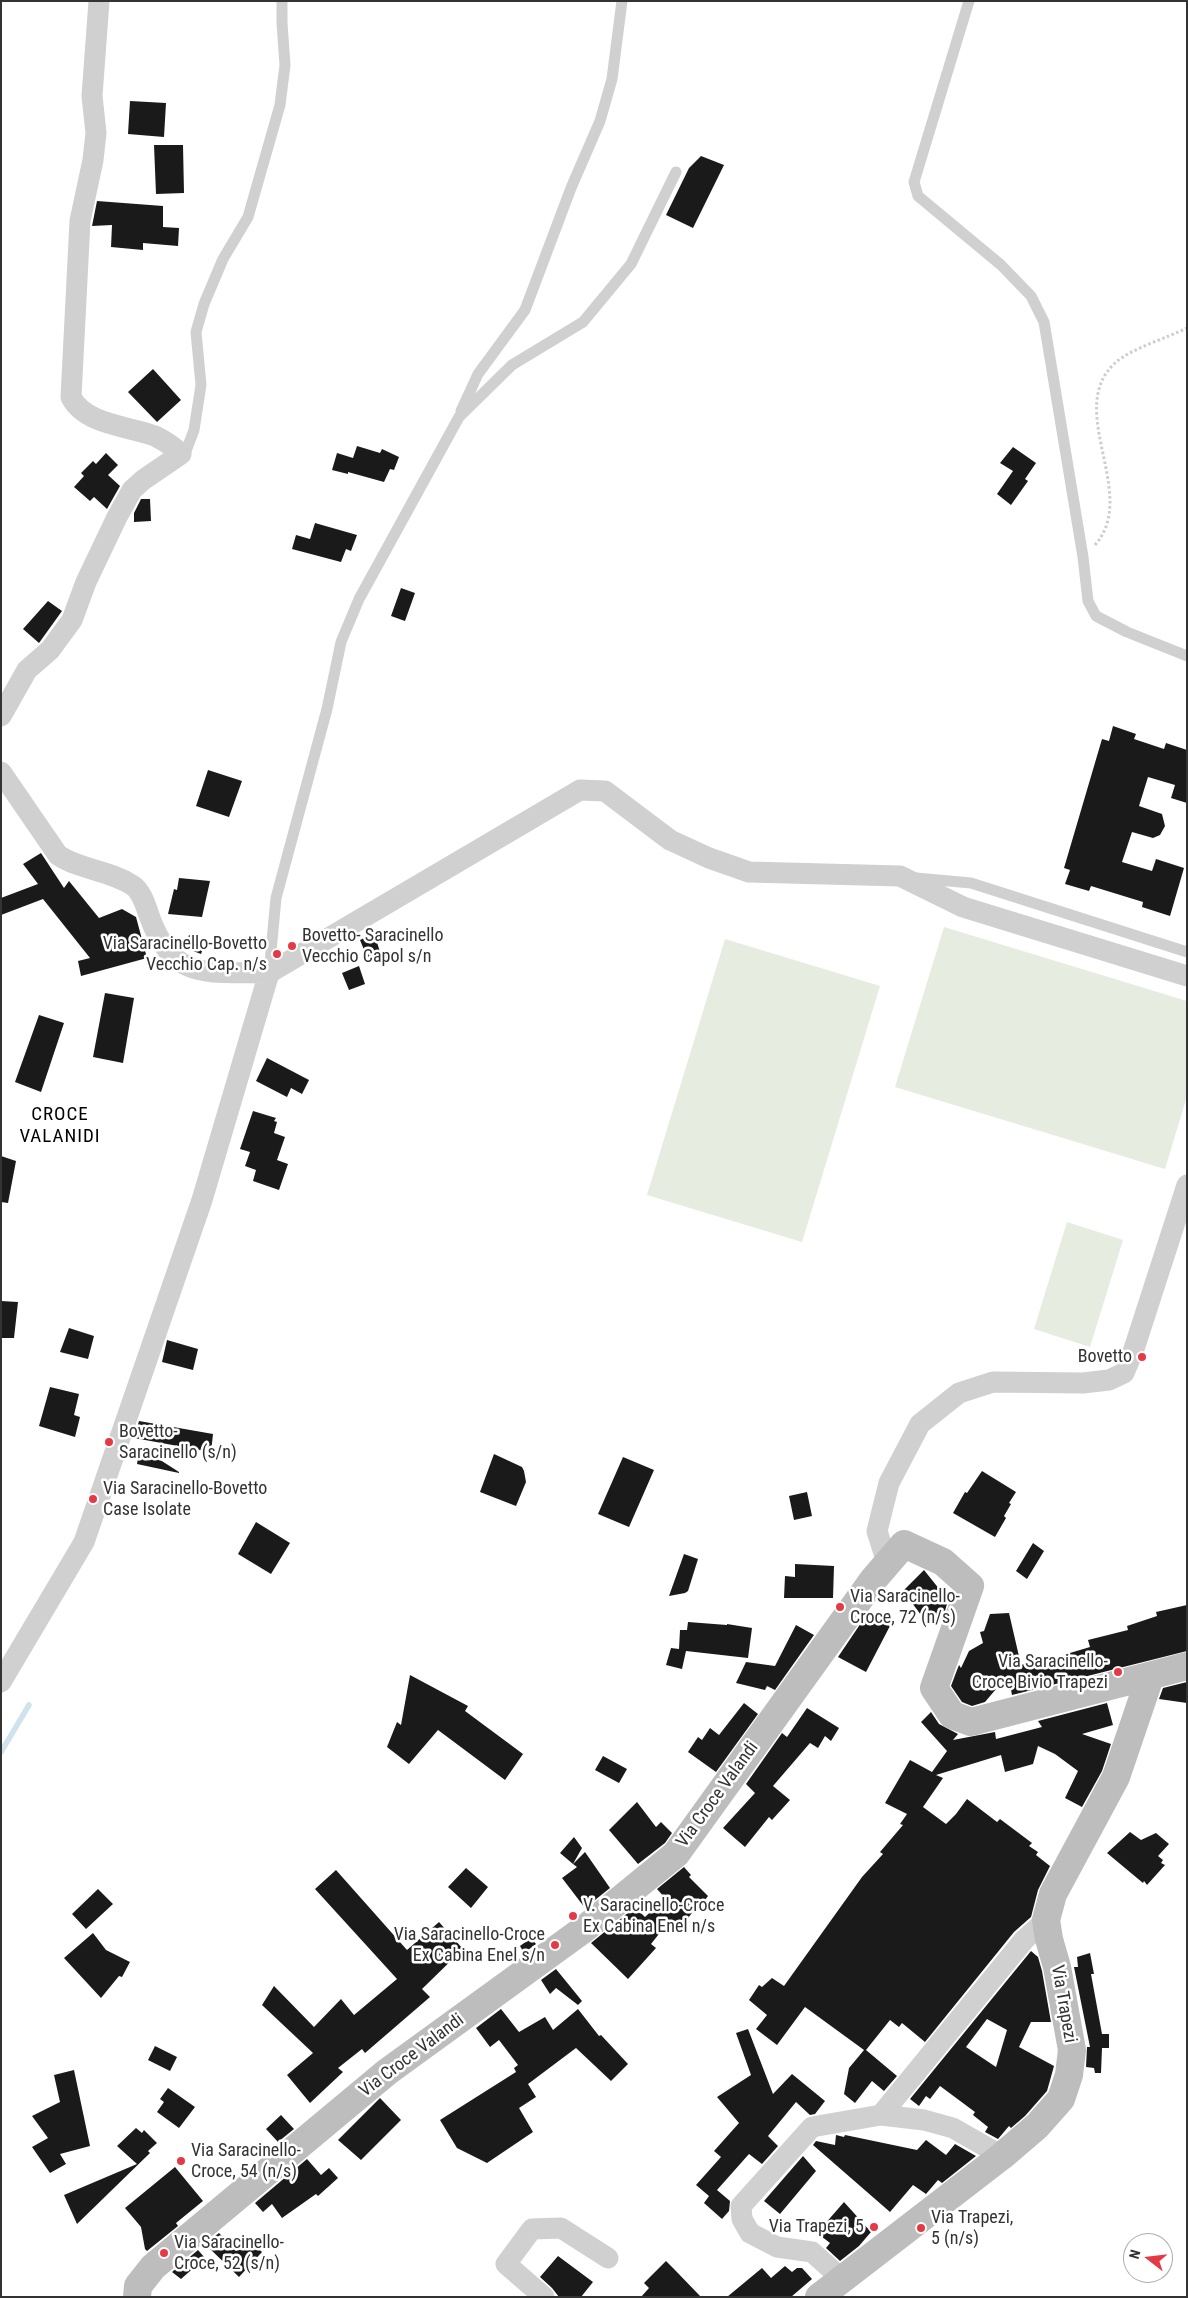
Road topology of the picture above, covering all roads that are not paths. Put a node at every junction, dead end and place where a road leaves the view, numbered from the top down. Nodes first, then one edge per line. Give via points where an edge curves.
1 (99, 1) edge
2 (282, 1) edge
3 (622, 1) edge
4 (969, 1) edge
5 (676, 172) dead end
6 (459, 417) junction
7 (181, 454) junction
8 (1187, 656) edge
9 (1, 716) edge
10 (1, 772) edge
11 (900, 876) junction
12 (1187, 952) edge
13 (269, 973) junction
14 (1187, 976) edge
15 (1187, 1185) edge
16 (887, 1563) junction
17 (1187, 1666) edge
18 (1150, 1677) junction
19 (1, 1682) edge
20 (1046, 1920) junction
21 (881, 2115) junction
22 (1002, 2156) junction
23 (608, 2258) dead end
24 (841, 2278) junction
25 (137, 2297) edge
26 (544, 2297) edge
27 (819, 2297) edge

1 - 7 street via 92,96 96,133 80,221 71,397 74,404 91,416 156,437
2 - 7 lane via 285,65 280,105 248,217 223,259 196,332 201,385 194,430 186,451
3 - 6 lane via 612,79 600,121 571,188 526,310 478,374
4 - 8 lane via 914,182 918,196 1002,265 1031,296 1044,322 1088,601 1096,616 1126,632
5 - 6 lane via 631,264 583,322 512,365
6 - 13 lane via 359,599 340,642 327,709 276,898
7 - 9 street via 132,490 86,582 72,620 50,650 27,670
10 - 13 street via 58,855 70,864 133,885 142,896 162,946 176,961 202,971
11 - 12 lane via 971,884
11 - 13 street via 749,872 670,840 605,791 580,790
11 - 14 street via 962,907
13 - 19 street via 202,1200 84,1542
15 - 16 street via 1124,1373 1109,1380 1083,1383 994,1382 959,1393 920,1424 889,1483 877,1531
16 - 18 street, Via Croce Valandi via 904,1544 943,1562 970,1586 934,1688 952,1715 971,1722
16 - 25 street, Via Croce Valandi via 676,1854 584,1930 380,2079 153,2267 138,2286
17 - 18 street, Via Croce Valandi
18 - 20 street, Via Trapezi via 1116,1776 1054,1894
20 - 21 street via 1024,1940
20 - 22 street, Via Trapezi via 1072,2050 1068,2075 1061,2099
21 - 22 street via 924,2120 953,2128
21 - 24 street via 812,2127 741,2206 742,2219 750,2233 777,2247 812,2252
22 - 24 street, Via Trapezi
23 - 26 street via 561,2228 532,2229 506,2264
24 - 27 street, Via Trapezi

